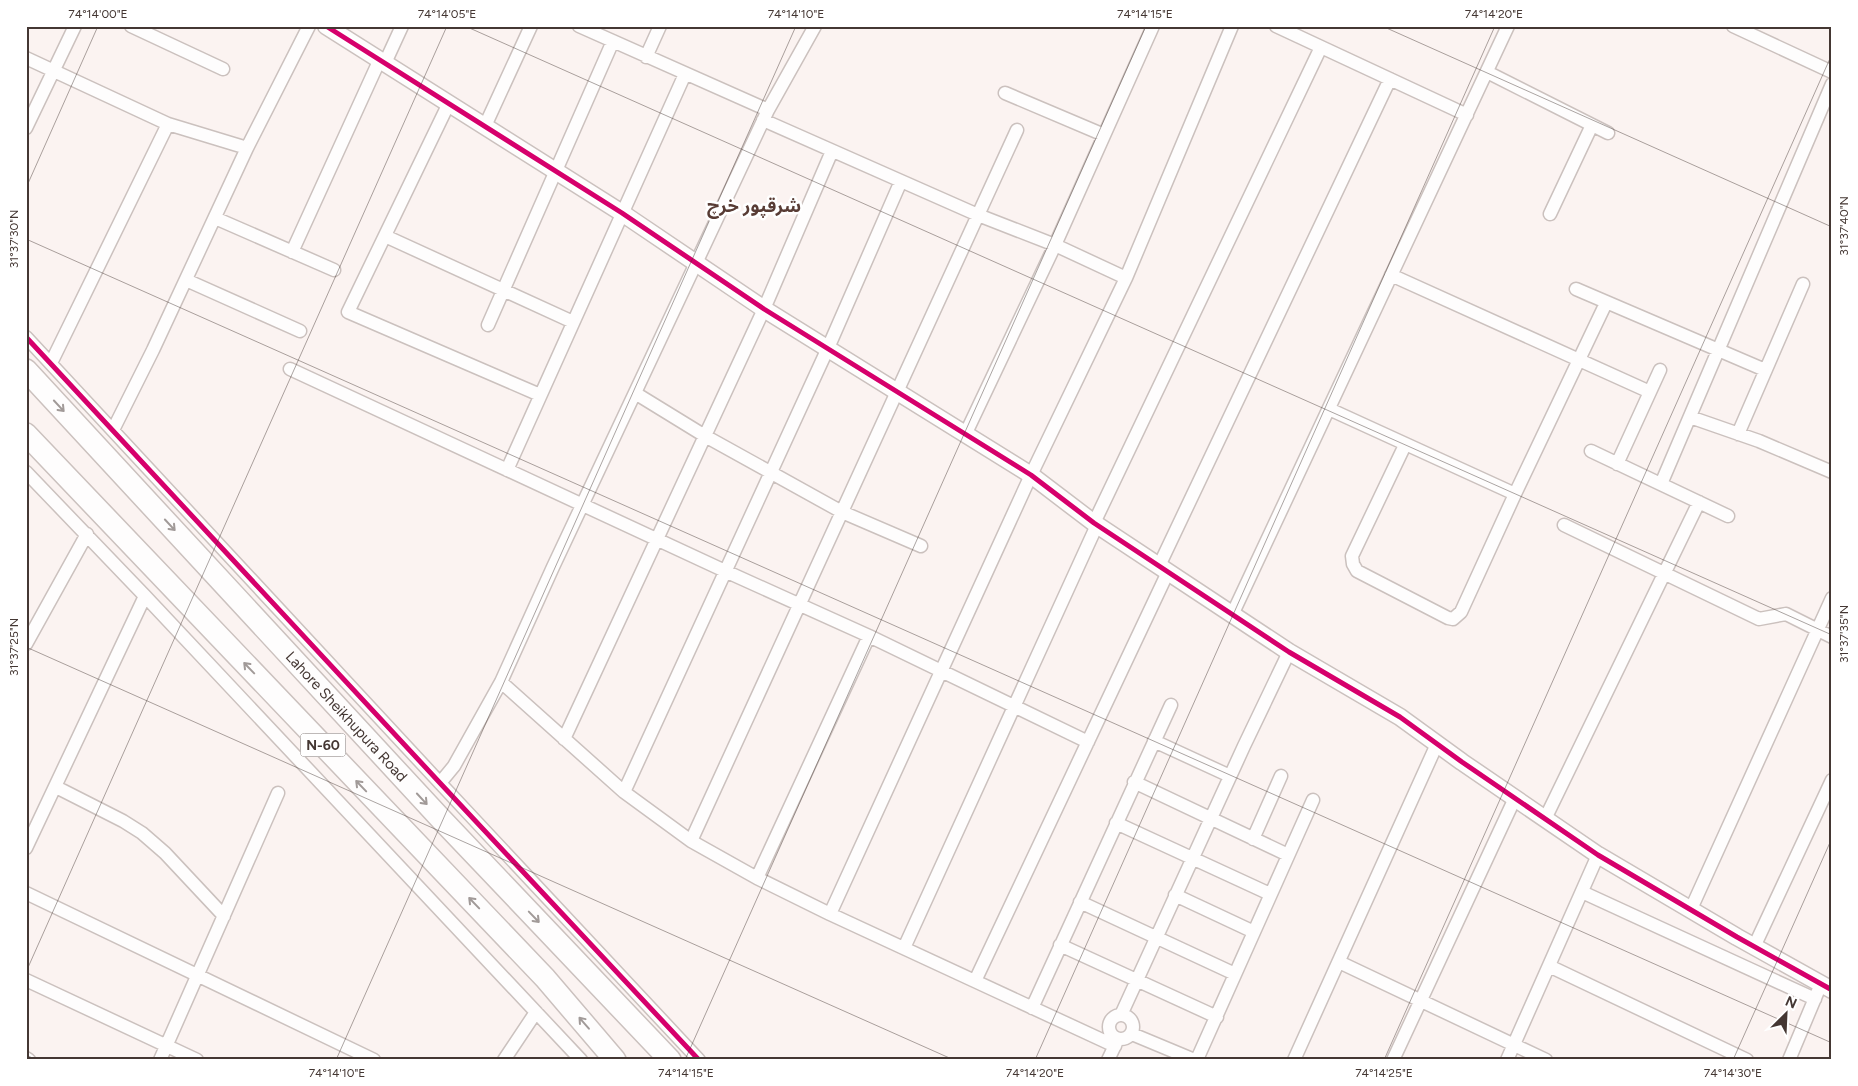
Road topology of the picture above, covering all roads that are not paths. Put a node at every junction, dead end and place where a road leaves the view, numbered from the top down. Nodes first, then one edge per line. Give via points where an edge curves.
1 (75, 26) edge
2 (131, 26) edge
3 (309, 26) edge
4 (326, 26) edge
5 (402, 26) edge
6 (531, 26) edge
7 (579, 26) edge
8 (660, 26) edge
9 (815, 26) edge
10 (1153, 26) edge
11 (1232, 26) edge
12 (1276, 26) edge
13 (1508, 26) edge
14 (1733, 26) edge
15 (612, 41) junction
16 (1321, 47) junction
17 (646, 57) junction
18 (26, 58) edge
19 (382, 61) junction
20 (223, 69) dead end
21 (53, 71) junction
22 (1487, 72) junction
23 (1832, 72) edge
24 (685, 74) junction
25 (1390, 79) junction
26 (1832, 84) edge
27 (1005, 93) dead end
28 (449, 103) junction
29 (766, 115) junction
30 (1467, 115) junction
31 (168, 124) junction
32 (1592, 125) junction
33 (485, 126) junction
34 (26, 128) edge
35 (1017, 130) dead end
36 (1608, 133) dead end
37 (1104, 135) junction
38 (247, 148) junction
39 (832, 150) junction
40 (556, 171) junction
41 (901, 181) junction
42 (622, 213) junction
43 (1550, 214) dead end
44 (978, 215) junction
45 (215, 218) junction
46 (385, 236) junction
47 (1055, 246) junction
48 (292, 252) junction
49 (696, 263) junction
50 (334, 270) dead end
51 (1392, 275) junction
52 (1126, 278) junction
53 (186, 280) junction
54 (1803, 284) dead end
55 (1576, 289) dead end
56 (503, 290) junction
57 (1606, 303) junction
58 (764, 309) junction
59 (573, 322) junction
60 (488, 325) dead end
61 (300, 331) dead end
62 (26, 337) edge
63 (828, 348) junction
64 (1718, 351) junction
65 (1579, 360) junction
66 (51, 363) junction
67 (290, 369) dead end
68 (26, 370) edge
69 (1660, 370) dead end
70 (1765, 370) junction
71 (896, 392) junction
72 (1650, 392) junction
73 (634, 393) junction
74 (540, 395) junction
75 (1329, 409) junction
76 (1690, 417) junction
77 (113, 430) junction
78 (26, 434) edge
79 (1738, 434) junction
80 (966, 435) junction
81 (705, 436) junction
82 (1405, 445) junction
83 (1590, 452) dead end
84 (1617, 464) junction
85 (507, 470) junction
86 (26, 472) edge
87 (770, 472) junction
88 (1832, 472) edge
89 (1031, 475) junction
90 (1661, 484) junction
91 (1515, 494) junction
92 (1698, 502) junction
93 (582, 505) junction
94 (842, 512) junction
95 (1728, 516) dead end
96 (1096, 524) junction
97 (1564, 525) dead end
98 (86, 534) junction
99 (658, 540) junction
100 (921, 546) dead end
101 (1164, 569) junction
102 (725, 571) junction
103 (1664, 574) junction
104 (145, 596) junction
105 (1832, 598) edge
106 (801, 605) junction
107 (1232, 615) junction
108 (1818, 629) junction
109 (869, 636) junction
110 (1832, 637) edge
111 (26, 644) edge
112 (1289, 652) junction
113 (942, 671) junction
114 (501, 682) junction
115 (1171, 705) dead end
116 (1015, 706) junction
117 (564, 739) junction
118 (1154, 741) junction
119 (1088, 742) junction
120 (1437, 744) junction
121 (1230, 776) junction
122 (1281, 776) dead end
123 (1832, 780) edge
124 (1134, 782) junction
125 (440, 783) junction
126 (56, 787) junction
127 (624, 792) junction
128 (278, 793) dead end
129 (1515, 798) junction
130 (1313, 800) dead end
131 (1210, 819) junction
132 (1545, 819) junction
133 (1116, 823) junction
134 (31, 829) edge
135 (1253, 838) junction
136 (692, 841) junction
137 (26, 848) edge
138 (1288, 855) junction
139 (1598, 855) junction
140 (1192, 858) junction
141 (757, 878) junction
142 (1582, 892) junction
143 (26, 893) edge
144 (1270, 894) junction
145 (1175, 895) junction
146 (1080, 902) junction
147 (1691, 908) junction
148 (830, 914) junction
149 (224, 916) junction
150 (1254, 932) junction
151 (1156, 937) junction
152 (1060, 945) junction
153 (1754, 946) junction
154 (904, 948) junction
155 (1339, 962) junction
156 (1549, 966) junction
157 (1235, 974) junction
158 (198, 975) junction
159 (26, 980) edge
160 (1136, 980) junction
161 (975, 981) junction
162 (1822, 991) edge
163 (1421, 999) junction
164 (1032, 1008) junction
165 (536, 1012) junction
166 (1121, 1015) junction
167 (1217, 1017) junction
168 (1132, 1034) junction
169 (1116, 1042) junction
170 (1513, 1045) junction
171 (167, 1046) junction
172 (160, 1060) edge
173 (197, 1060) edge
174 (374, 1060) edge
175 (504, 1060) edge
176 (581, 1060) edge
177 (615, 1060) edge
178 (670, 1060) edge
179 (699, 1060) edge
180 (1108, 1060) edge
181 (1294, 1060) edge
182 (1393, 1060) edge
183 (1507, 1060) edge
184 (1546, 1060) edge
185 (1748, 1060) edge
186 (1788, 1060) edge

1 - 21 street
2 - 20 street
3 - 38 street
4 - 19 street
5 - 19 street
6 - 33 street
7 - 15 street
8 - 17 street
9 - 29 street
10 - 37 street
11 - 52 street
12 - 16 street
13 - 22 street
14 - 23 street
15 - 17 street
15 - 40 street
16 - 25 street
16 - 96 street
17 - 24 street
18 - 21 street
19 - 28 street
19 - 48 street
21 - 31 street
21 - 34 street
22 - 30 street
22 - 32 street
24 - 29 street
24 - 42 street
25 - 30 street
25 - 101 street
26 - 64 street
27 - 37 street
28 - 33 street
28 - 46 street
29 - 39 street
29 - 49 street
30 - 51 street
31 - 38 street
31 - 66 street
32 - 36 street
32 - 43 street
33 - 40 street
35 - 44 street
37 - 47 street
38 - 45 street
39 - 41 street
39 - 58 street
40 - 42 street
40 - 56 street
41 - 44 street
41 - 63 street
42 - 49 street
42 - 59 street
44 - 47 street
44 - 71 street
45 - 48 street
45 - 53 street
46 - 56 street
46 - 74 street via 348,312
47 - 52 street
47 - 80 street
48 - 50 street
49 - 58 street
49 - 73 street
51 - 65 street
51 - 75 street
52 - 89 street
53 - 61 street
53 - 77 street
54 - 70 street
55 - 57 street
56 - 59 street
56 - 60 street
57 - 64 street
57 - 65 street
58 - 63 street
58 - 81 street
59 - 74 street
62 - 66 street
63 - 71 street
63 - 87 street
64 - 70 street
64 - 76 street
65 - 72 street
65 - 91 street
66 - 77 street
67 - 85 street
68 -> 178 highway, Lahore Sheikhupura Road / N-60 via 441,819
69 - 72 street
70 - 79 street
71 - 80 street
71 - 94 street
72 - 84 street
73 - 81 street
73 - 93 street
74 - 85 street
75 - 82 street
75 - 107 street
76 - 79 street
76 - 90 street
77 - 125 street
177 -> 78 highway, N-60 via 545,978
79 - 88 street
80 - 89 street
81 - 87 street
81 - 99 street
82 - 91 street
82 - 91 street via 1352,556 1352,564 1357,572 1448,618 1457,617 1461,612
83 - 84 street
84 - 90 street
85 - 93 street
86 - 98 street
87 - 94 street
87 - 102 street
89 - 96 street
89 - 113 street
90 - 92 street
92 - 95 street
92 - 103 street
93 - 99 street
93 - 114 street
94 - 100 street
94 - 106 street
96 - 101 street
96 - 116 street
97 - 103 street
98 - 104 street
98 - 111 street
99 - 102 street
99 - 117 street
101 - 107 street
101 - 119 street
102 - 106 street
102 - 127 street
103 - 108 street via 1759,620 1786,614
103 - 132 street
104 - 126 street
104 - 165 street
105 - 108 street
106 - 109 street
106 - 136 street
107 - 112 street
108 - 110 street
108 - 147 street
109 - 113 street
109 - 141 street
112 - 120 street via 1400,717
112 - 121 street
113 - 116 street
113 - 148 street
114 - 117 street
114 - 125 street via 454,766
115 - 118 street
116 - 119 street
116 - 154 street
117 - 127 street
118 - 121 street
118 - 124 street
119 - 161 street
120 - 129 street
120 - 155 street
121 - 131 street
122 - 135 street
123 - 153 street
124 - 131 street
124 - 133 street
125 - 179 street
126 - 134 street
126 - 149 street via 142,833
127 - 136 street
128 - 149 street
129 - 132 street
129 - 163 street
130 - 138 street
131 - 135 street
131 - 140 street
132 - 139 street
133 - 140 street
133 - 146 street
134 - 137 street
135 - 138 street
136 - 141 street
138 - 144 street
139 - 142 street
139 - 147 street
140 - 144 street
140 - 145 street
141 - 148 street
142 - 156 street
142 - 162 street
143 - 158 street
144 - 150 street
145 - 150 street
145 - 151 street
146 - 151 street
146 - 152 street
147 - 153 street
148 - 154 street
149 - 158 street
150 - 157 street
151 - 157 street
151 - 160 street
152 - 160 street
152 - 164 street
153 - 162 street
154 - 161 street
155 - 163 street
155 - 181 street
156 - 170 street
156 - 185 street
157 - 167 street
158 - 171 street
158 - 174 street
159 - 171 street
160 - 166 street
160 - 167 street
161 - 164 street
162 - 186 street
163 - 170 street
163 - 182 street
164 - 169 street
165 - 175 street
165 - 176 street
166 - 168 street via 1130,1019
166 - 169 street via 1108,1023
167 - 168 street via 1196,1059
168 - 169 street
169 - 180 street
170 - 183 street
170 - 184 street
171 - 172 street
171 - 173 street

